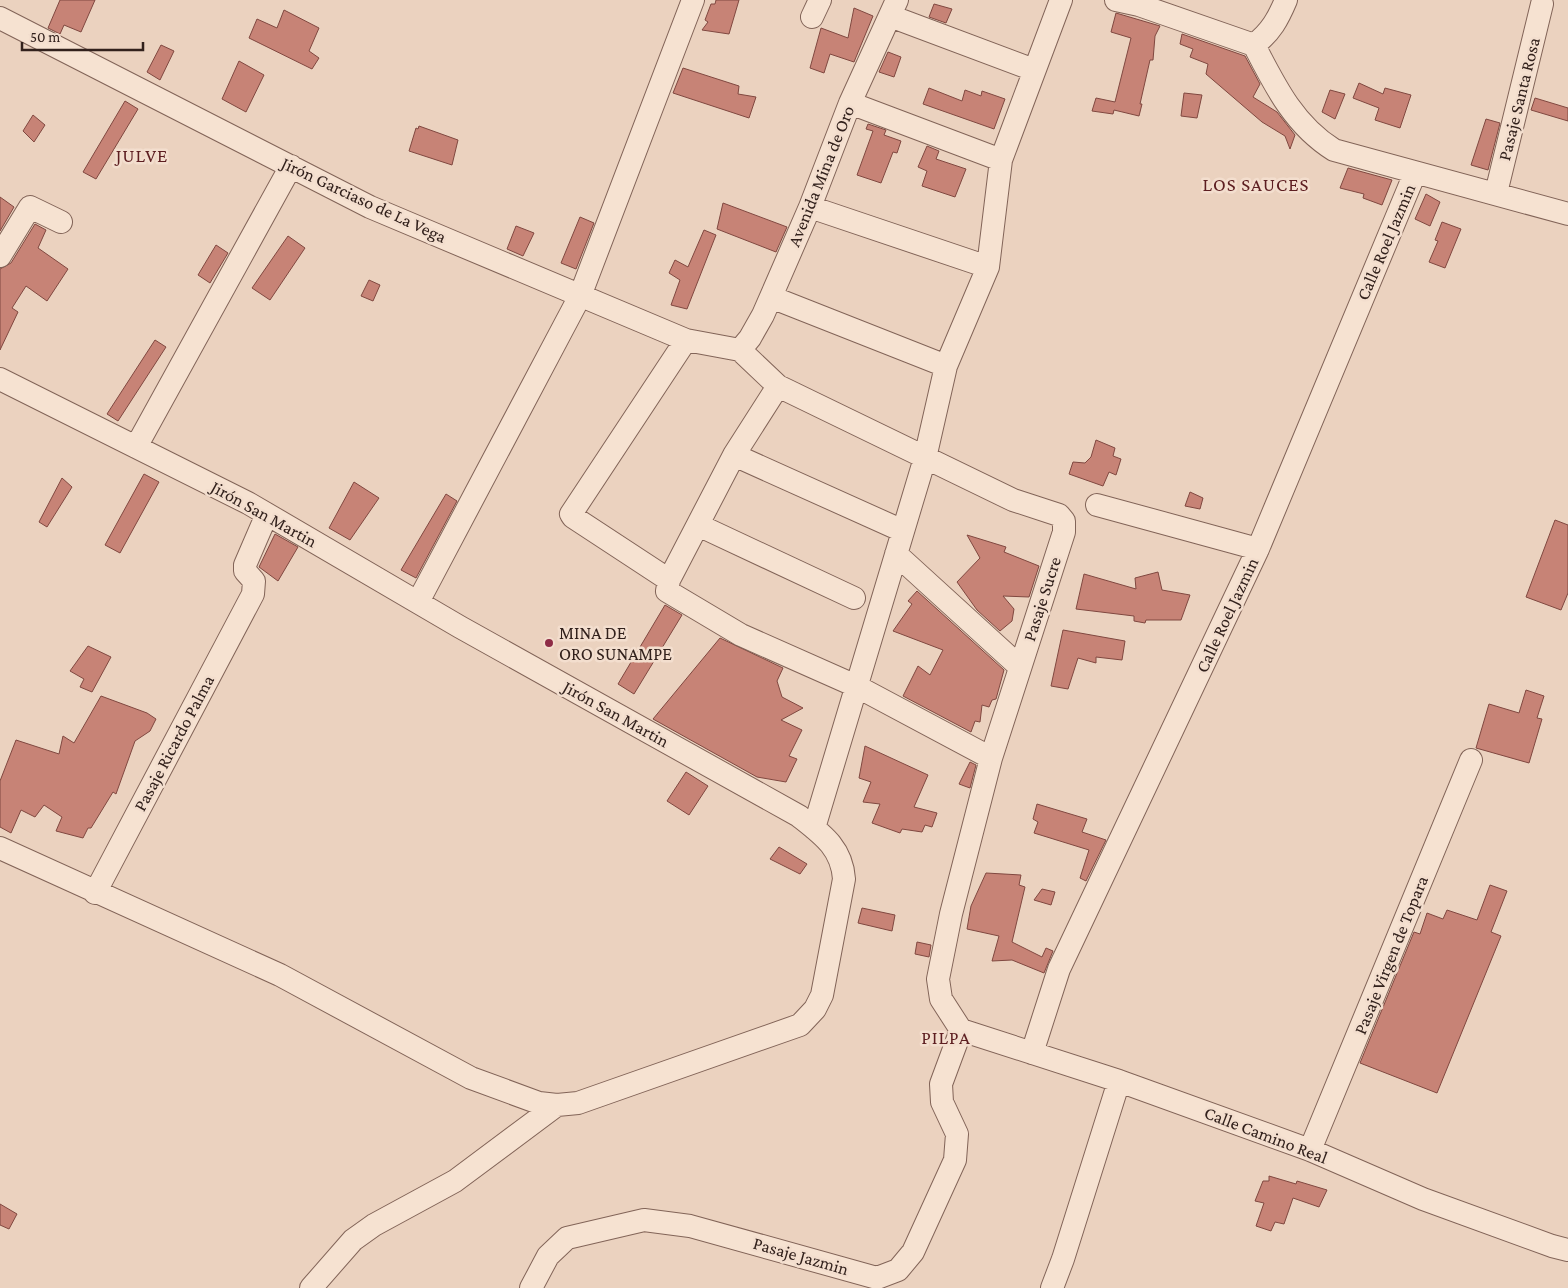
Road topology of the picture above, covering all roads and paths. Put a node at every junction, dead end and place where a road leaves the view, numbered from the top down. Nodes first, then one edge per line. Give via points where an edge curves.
1 (693, 0) edge
2 (1061, 0) edge
3 (1116, 0) edge
4 (1286, 0) edge
5 (1139, 3) edge
6 (1542, 4) dead end
7 (894, 8) edge
8 (0, 18) edge
9 (1254, 45) junction
10 (1034, 70) junction
11 (850, 103) junction
12 (1002, 160) junction
13 (290, 166) junction
14 (1415, 173) junction
15 (1496, 193) junction
16 (810, 207) junction
17 (1568, 214) edge
18 (60, 222) dead end
19 (0, 256) edge
20 (988, 267) junction
21 (580, 296) junction
22 (771, 297) junction
23 (686, 340) junction
24 (740, 350) junction
25 (946, 366) junction
26 (0, 379) edge
27 (778, 386) junction
28 (136, 447) junction
29 (734, 455) junction
30 (925, 458) junction
31 (1097, 505) dead end
32 (267, 514) junction
33 (698, 525) junction
34 (903, 531) junction
35 (1258, 549) junction
36 (896, 554) junction
37 (669, 580) junction
38 (854, 598) dead end
39 (418, 602) junction
40 (1020, 667) junction
41 (856, 686) junction
42 (991, 758) junction
43 (1471, 760) dead end
44 (814, 828) junction
45 (0, 848) edge
46 (95, 893) junction
47 (961, 1030) junction
48 (1032, 1053) junction
49 (1119, 1081) junction
50 (557, 1105) junction
51 (1310, 1150) junction
52 (1568, 1250) edge
53 (311, 1288) edge
54 (531, 1288) edge
55 (1052, 1288) edge

1 - 21 street
2 - 10 street
3 - 5 street
4 - 9 street via 1269,34
5 - 9 street
6 - 15 street, Pasaje Santa Rosa
7 - 10 street
7 - 11 street, Avenida Mina de Oro
8 - 13 street, Jirón Garciaso de La Vega
9 - 14 street via 1287,106 1319,140 1334,150
10 - 12 street
11 - 12 street
11 - 16 street, Avenida Mina de Oro
12 - 20 street
13 - 21 street, Jirón Garciaso de La Vega via 370,207
13 - 28 street
14 - 15 street
14 - 35 street, Calle Roel Jazmin
15 - 17 street
16 - 20 street
16 - 22 street, Avenida Mina de Oro
18 - 19 street via 30,207
20 - 25 street
21 - 23 street, Jirón Garciaso de La Vega
21 - 39 street
22 - 24 street, Avenida Mina de Oro via 750,338
22 - 25 street
23 - 24 street, Jirón Garciaso de La Vega
23 - 37 street via 571,514
24 - 27 street, Pasaje Sucre
25 - 30 street
26 - 28 street, Jirón San Martin
27 - 29 street
27 - 30 street, Pasaje Sucre
28 - 32 street, Jirón San Martin
29 - 33 street
29 - 34 street
30 - 34 street
30 - 40 street, Pasaje Sucre via 1013,500 1059,515 1064,521 1064,532
31 - 35 street
32 - 39 street, Jirón San Martin
32 - 46 street, Pasaje Ricardo Palma via 245,566 255,585 253,594
33 - 37 street
33 - 38 street
34 - 36 street
35 - 48 street, Calle Roel Jazmin via 1059,969
36 - 40 street
36 - 41 street
37 - 41 street via 667,591 741,635
39 - 44 street, Jirón San Martin via 799,816
40 - 42 street, Pasaje Sucre
41 - 42 street
41 - 44 street
42 - 47 street, Pasaje Sucre via 951,914 938,979 941,998
43 - 51 street, Pasaje Virgen de Topara
44 - 50 street, Jirón San Martin via 832,844 843,863 844,878 822,995 815,1009 800,1025 578,1103
45 - 46 street
46 - 50 street via 280,975 471,1078 539,1103
47 - 48 street, Calle Camino Real
47 - 54 street, Pasaje Jazmin via 941,1084 942,1102 957,1134 956,1160 913,1252 898,1270 877,1278 690,1226 644,1220 567,1238 548,1256
48 - 49 street, Calle Camino Real
49 - 51 street, Calle Camino Real
49 - 55 street
50 - 53 street via 455,1181 353,1240
51 - 52 street, Calle Camino Real via 1423,1200

